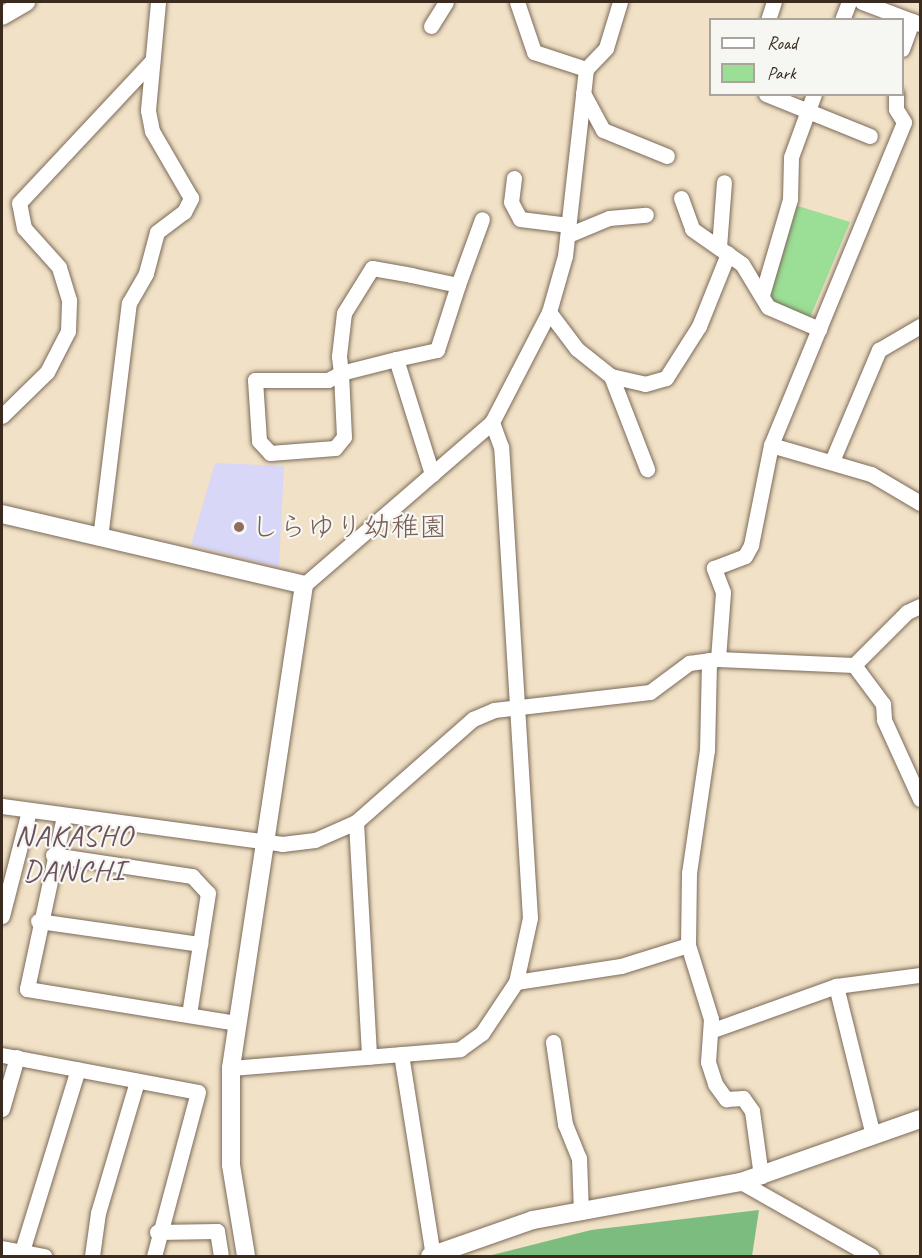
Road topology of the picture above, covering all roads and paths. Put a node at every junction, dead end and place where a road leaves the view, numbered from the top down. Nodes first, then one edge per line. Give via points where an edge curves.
1 (26, 2) edge
2 (158, 2) edge
3 (446, 2) edge
4 (517, 2) edge
5 (620, 2) edge
6 (774, 2) edge
7 (849, 2) edge
8 (862, 2) edge
9 (2, 16) edge
10 (769, 18) edge
11 (843, 18) edge
12 (916, 22) edge
13 (430, 26) dead end
14 (904, 47) edge
15 (152, 61) junction
16 (586, 69) junction
17 (584, 93) junction
18 (771, 96) edge
19 (813, 96) edge
20 (896, 96) edge
21 (807, 111) junction
22 (870, 136) dead end
23 (667, 156) dead end
24 (514, 178) dead end
25 (724, 182) dead end
26 (681, 198) dead end
27 (646, 215) dead end
28 (482, 219) dead end
29 (569, 230) junction
30 (724, 250) junction
31 (458, 285) junction
32 (762, 295) junction
33 (549, 312) junction
34 (921, 326) edge
35 (819, 329) junction
36 (396, 359) junction
37 (341, 373) junction
38 (611, 376) junction
39 (2, 416) edge
40 (492, 422) junction
41 (771, 445) junction
42 (832, 461) junction
43 (647, 469) dead end
44 (432, 474) junction
45 (921, 503) edge
46 (2, 514) edge
47 (100, 537) junction
48 (304, 585) junction
49 (921, 606) edge
50 (714, 659) junction
51 (854, 665) junction
52 (513, 707) junction
53 (921, 799) edge
54 (2, 806) edge
55 (29, 811) junction
56 (63, 816) junction
57 (356, 822) junction
58 (265, 843) junction
59 (53, 855) junction
60 (2, 916) edge
61 (38, 921) junction
62 (201, 944) junction
63 (688, 945) junction
64 (921, 975) edge
65 (516, 982) junction
66 (836, 986) junction
67 (189, 1015) junction
68 (237, 1023) junction
69 (713, 1030) junction
70 (553, 1042) dead end
71 (400, 1054) junction
72 (9, 1056) edge
73 (369, 1057) junction
74 (231, 1068) junction
75 (78, 1069) junction
76 (137, 1081) junction
77 (2, 1109) edge
78 (921, 1119) edge
79 (873, 1135) junction
80 (761, 1176) junction
81 (741, 1182) junction
82 (581, 1212) junction
83 (157, 1232) junction
84 (2, 1248) edge
85 (22, 1251) junction
86 (432, 1256) edge
87 (44, 1257) edge
88 (92, 1257) edge
89 (154, 1257) edge
90 (221, 1257) edge
91 (246, 1257) edge
92 (872, 1257) edge

1 - 9 street
2 - 15 street
3 - 13 street
4 - 16 street via 534,52
5 - 16 street via 606,48
6 - 10 street
7 - 11 street
8 - 12 street
12 - 14 street
15 - 39 street via 19,203 24,228 59,267 69,300 68,331 47,372
15 - 47 street via 148,110 152,131 191,198 184,212 157,232 146,273 129,303
16 - 17 street
17 - 23 street via 603,130
17 - 29 street via 572,163
18 - 21 street
19 - 21 street
20 - 35 street via 896,109 904,122
21 - 22 street
21 - 32 street via 791,158 790,199
24 - 29 street via 511,202 520,219
25 - 30 street
26 - 30 street via 692,229
27 - 29 street via 609,218
28 - 31 street
29 - 33 street
30 - 32 street
30 - 38 street via 699,326 666,378 645,384
31 - 36 street via 437,350
31 - 37 street via 372,268 344,313
32 - 35 street via 780,315
33 - 38 street via 577,349
33 - 40 street
34 - 42 street via 879,350
35 - 41 street
36 - 37 street
36 - 44 street
37 - 37 street via 344,437 335,448 270,453 260,441 255,380 328,380
38 - 43 street
40 - 44 street
40 - 52 street via 501,447
41 - 42 street
41 - 50 street via 751,545 745,556 714,568 723,592
42 - 45 street via 871,474
44 - 48 street
46 - 47 street
47 - 48 street
48 - 58 street
49 - 51 street via 907,612
50 - 51 street
50 - 52 street via 689,663 650,692
50 - 63 street via 707,750 689,873
51 - 53 street via 883,704 884,720
52 - 57 street via 473,719
52 - 65 street via 530,918
54 - 55 street
55 - 56 street
55 - 60 street
56 - 58 street
56 - 59 street
57 - 58 street via 315,840
57 - 73 street
58 - 68 street
59 - 61 street
59 - 62 street via 192,876 208,893
61 - 62 street
61 - 67 street via 27,989
62 - 67 street
63 - 65 street via 621,966
63 - 69 street
64 - 66 street
65 - 71 street via 482,1033 460,1049
66 - 69 street
66 - 79 street
67 - 68 street
68 - 74 street
69 - 80 street via 708,1062 715,1084 726,1099 744,1098 752,1111
70 - 82 street via 565,1124 579,1158
71 - 73 street
71 - 86 street
72 - 75 street
72 - 77 street
73 - 74 street
74 - 91 street via 231,1165
75 - 76 street
75 - 85 street
76 - 83 street via 198,1092
76 - 88 street via 98,1213
78 - 79 street
79 - 80 street
80 - 81 street
81 - 82 street
81 - 92 street
82 - 86 street via 494,1230
83 - 89 street
83 - 90 street via 216,1231
84 - 85 street
85 - 87 street

